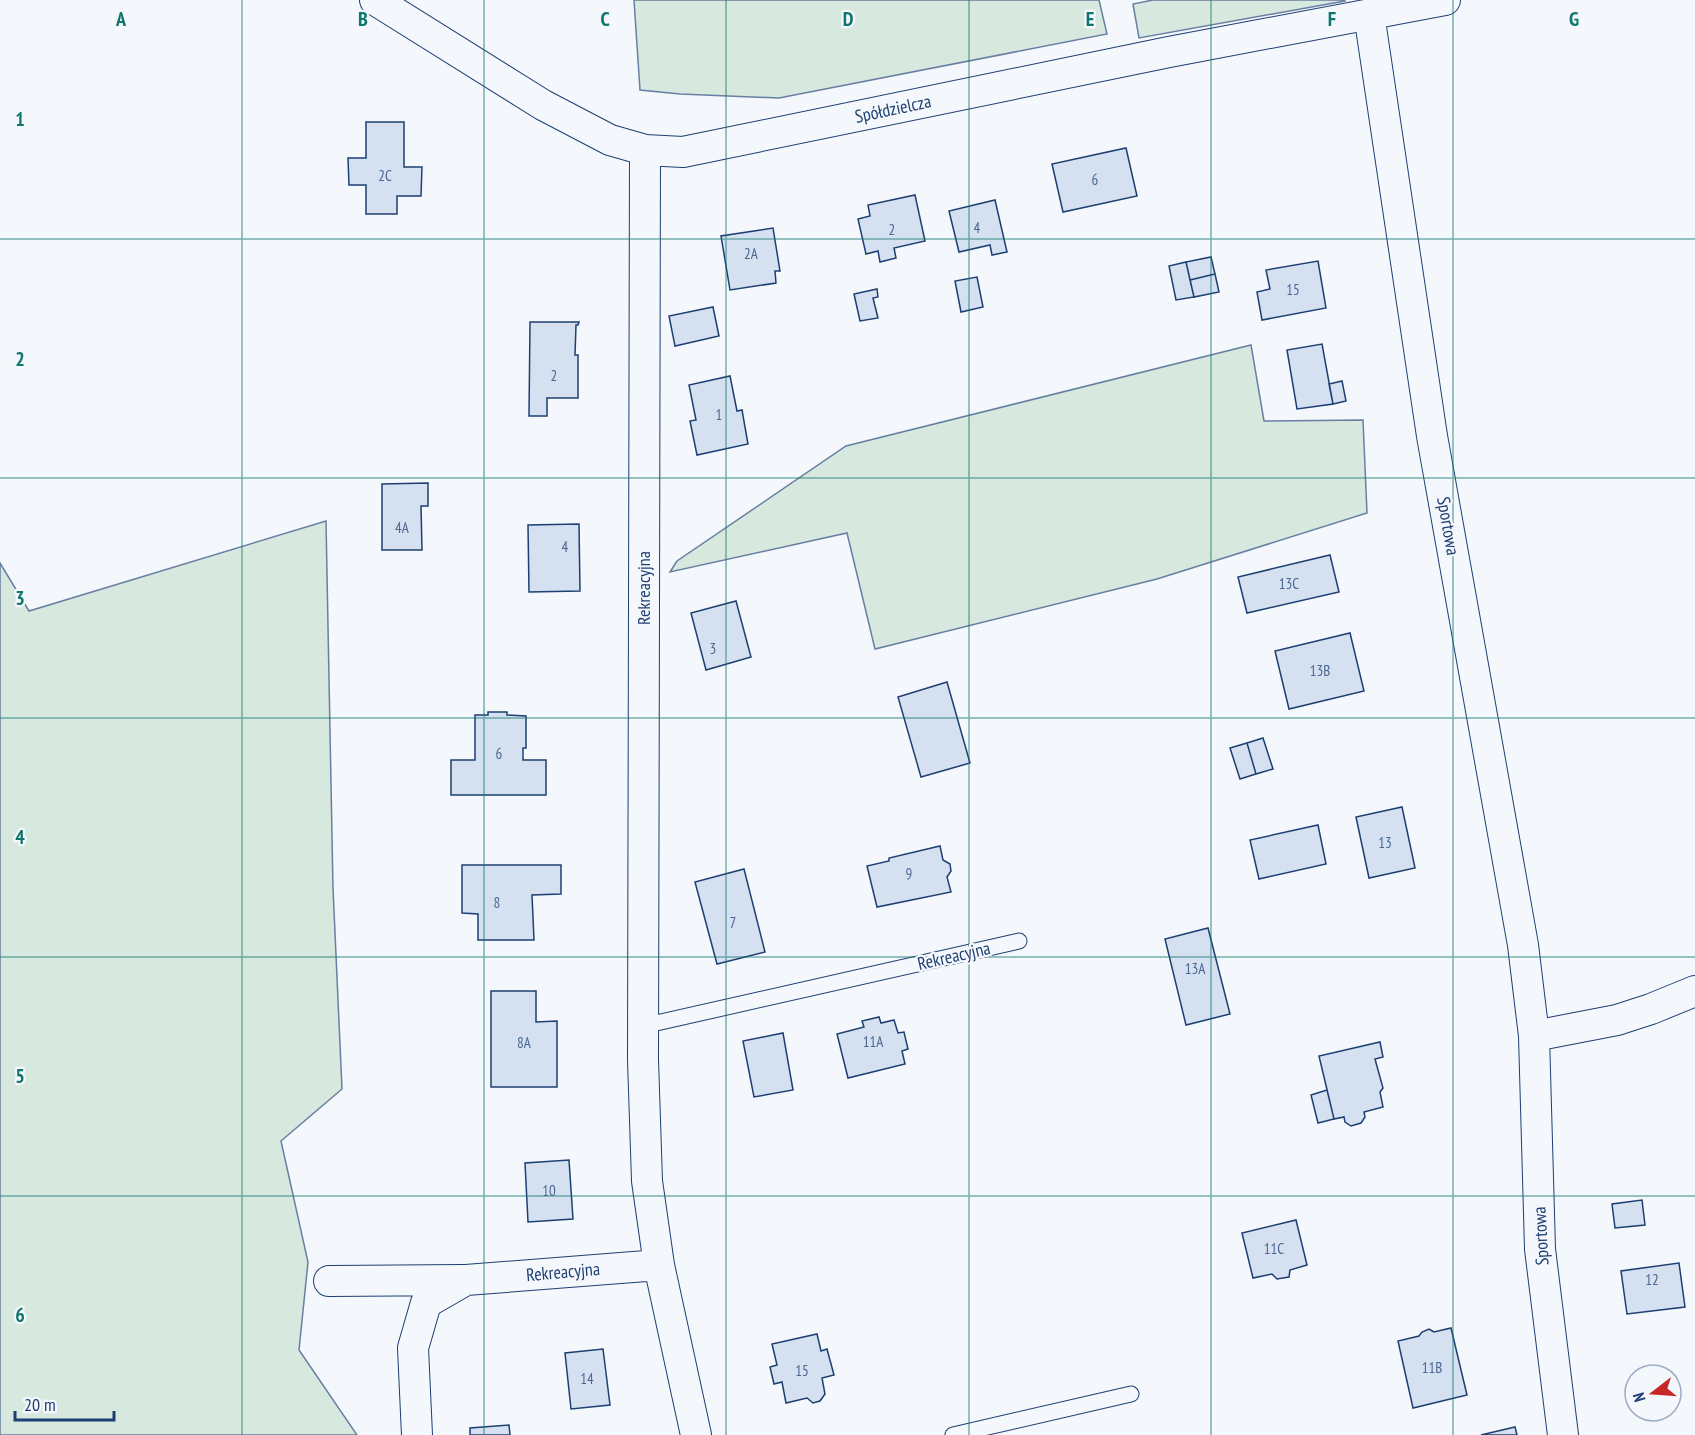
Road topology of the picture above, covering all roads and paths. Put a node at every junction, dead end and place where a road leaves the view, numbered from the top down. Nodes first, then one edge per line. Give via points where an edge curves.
1 (375, 0) edge
2 (1444, 0) edge
3 (1369, 15) junction
4 (645, 150) junction
5 (1019, 941) dead end
6 (1695, 991) edge
7 (643, 1026) junction
8 (1534, 1036) junction
9 (659, 1265) junction
10 (466, 1280) junction
11 (329, 1281) dead end
12 (1131, 1394) dead end
13 (417, 1435) edge
14 (696, 1435) edge
15 (953, 1435) edge
16 (1563, 1435) edge

1 - 4 street, Spółdzielcza via 543,105 610,141
2 - 3 street, Spółdzielcza
3 - 4 street, Spółdzielcza via 1192,47 683,152
3 - 8 street, Sportowa via 1432,436 1523,945
4 - 7 street, Rekreacyjna
5 - 7 lane, Rekreacyjna
6 - 8 street via 1617,1020
7 - 9 street, Rekreacyjna via 647,1181
8 - 16 street, Sportowa via 1540,1249
9 - 10 street, Rekreacyjna
9 - 14 street, Rekreacyjna
10 - 11 street, Rekreacyjna
10 - 13 street, Rekreacyjna via 426,1303 413,1348
12 - 15 lane

